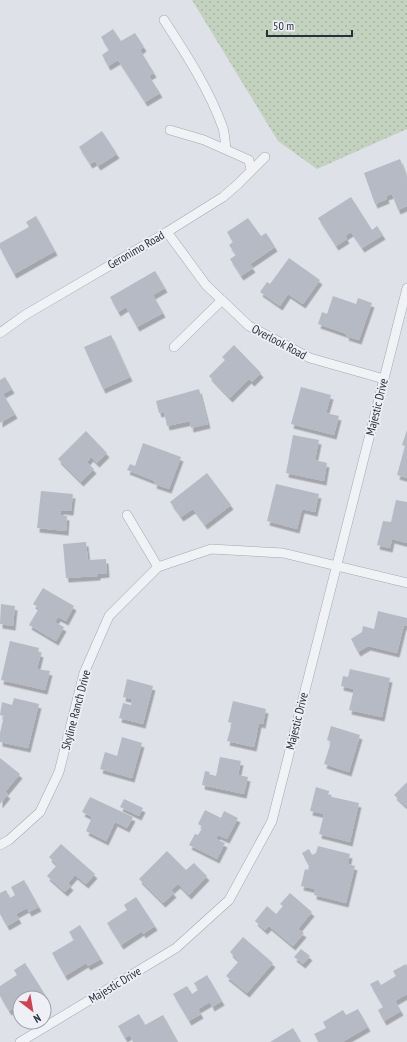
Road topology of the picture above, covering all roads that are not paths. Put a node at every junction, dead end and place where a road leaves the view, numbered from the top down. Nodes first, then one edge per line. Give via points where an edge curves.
1 (164, 20) dead end
2 (170, 130) dead end
3 (226, 150) junction
4 (265, 157) dead end
5 (251, 170) junction
6 (167, 232) junction
7 (407, 288) edge
8 (222, 300) junction
9 (0, 333) edge
10 (174, 348) dead end
11 (384, 379) junction
12 (127, 515) dead end
13 (336, 566) junction
14 (158, 567) junction
15 (407, 583) edge
16 (0, 846) edge
17 (20, 1042) edge

1 - 3 street via 188,57 211,101 223,129
2 - 3 street via 204,140
3 - 5 street via 249,160
4 - 5 street, Geronimo Road
5 - 6 street, Geronimo Road via 223,197
6 - 8 street, Overlook Road via 206,285
6 - 9 street, Geronimo Road via 25,315
7 - 11 street, Majestic Drive
8 - 10 street
8 - 11 street, Overlook Road via 249,326 310,358
11 - 13 street, Majestic Drive
12 - 14 street
13 - 14 street, Skyline Ranch Drive via 283,553 211,549
13 - 15 street, Skyline Ranch Drive
13 - 17 street, Majestic Drive via 272,821 229,900 176,948
14 - 16 street, Skyline Ranch Drive via 109,616 84,673 59,772 40,812

